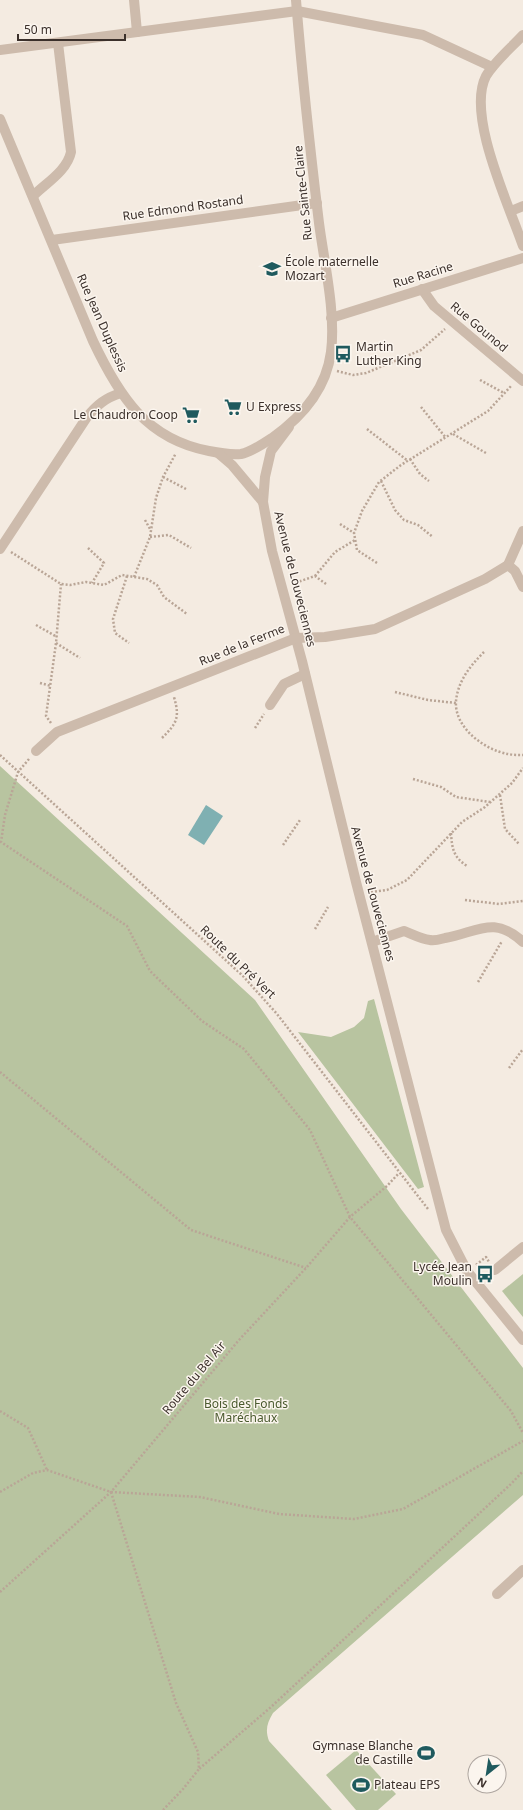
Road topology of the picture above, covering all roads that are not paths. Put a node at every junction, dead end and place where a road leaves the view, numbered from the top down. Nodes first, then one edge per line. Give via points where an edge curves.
1 (134, 0) edge
2 (296, 0) edge
3 (304, 0) edge
4 (297, 11) junction
5 (137, 32) junction
6 (523, 35) edge
7 (58, 43) junction
8 (0, 50) edge
9 (492, 67) junction
10 (0, 119) edge
11 (33, 196) junction
12 (317, 203) junction
13 (523, 206) edge
14 (511, 211) junction
15 (52, 240) junction
16 (523, 246) edge
17 (523, 258) edge
18 (422, 289) junction
19 (331, 318) junction
20 (521, 379) edge
21 (121, 393) junction
22 (289, 427) junction
23 (255, 448) joint
24 (218, 453) junction
25 (262, 502) junction
26 (523, 531) edge
27 (1, 548) edge
28 (508, 565) junction
29 (523, 587) edge
30 (296, 638) junction
31 (305, 674) junction
32 (270, 705) road end
33 (36, 751) road end
34 (372, 942) junction
35 (523, 942) edge
36 (523, 1247) edge
37 (495, 1270) road end
38 (523, 1340) edge
39 (523, 1570) edge
40 (497, 1594) dead end

1 - 5 street
2 - 4 street, Rue Sainte-Claire
3 - 4 street
4 - 5 street
4 - 9 street via 423,35
4 - 12 street, Rue Sainte-Claire
5 - 7 street
6 - 9 street
7 - 8 street
7 - 11 street via 71,152 69,160 58,173
9 - 14 street via 486,77 479,102 485,140
10 - 11 street, Rue Jean Duplessis
11 - 15 street, Rue Jean Duplessis
12 - 15 street, Rue Edmond Rostand
12 - 19 street, Rue Sainte-Claire
13 - 14 street
14 - 16 street
15 - 21 street, Rue Jean Duplessis via 93,341
17 - 18 street, Rue Racine
18 - 19 street, Rue Racine
18 - 20 street, Rue Gounod via 434,306
19 - 22 street, Rue Sainte-Claire via 331,350 327,368 307,409
21 - 24 street, Rue Jean Duplessis via 137,414 181,444
21 - 27 street via 99,403 86,418
22 - 23 street, Rue Sainte-Claire
22 - 25 street, Avenue de Louveciennes via 271,451
23 - 24 street, Rue Jean Duplessis via 241,454
24 - 25 street, Avenue de Louveciennes via 232,465
25 - 30 street, Avenue de Louveciennes via 272,551
26 - 28 street
28 - 29 street
28 - 30 street, Rue de la Ferme via 485,579 375,628 325,637
30 - 31 street, Avenue de Louveciennes
30 - 33 street, Rue de la Ferme via 57,732
31 - 32 street via 284,684
31 - 34 street, Avenue de Louveciennes
34 - 35 street via 404,931 431,940 496,926 509,930
34 - 38 street, Avenue de Louveciennes via 446,1230 467,1271
36 - 37 street
39 - 40 street

